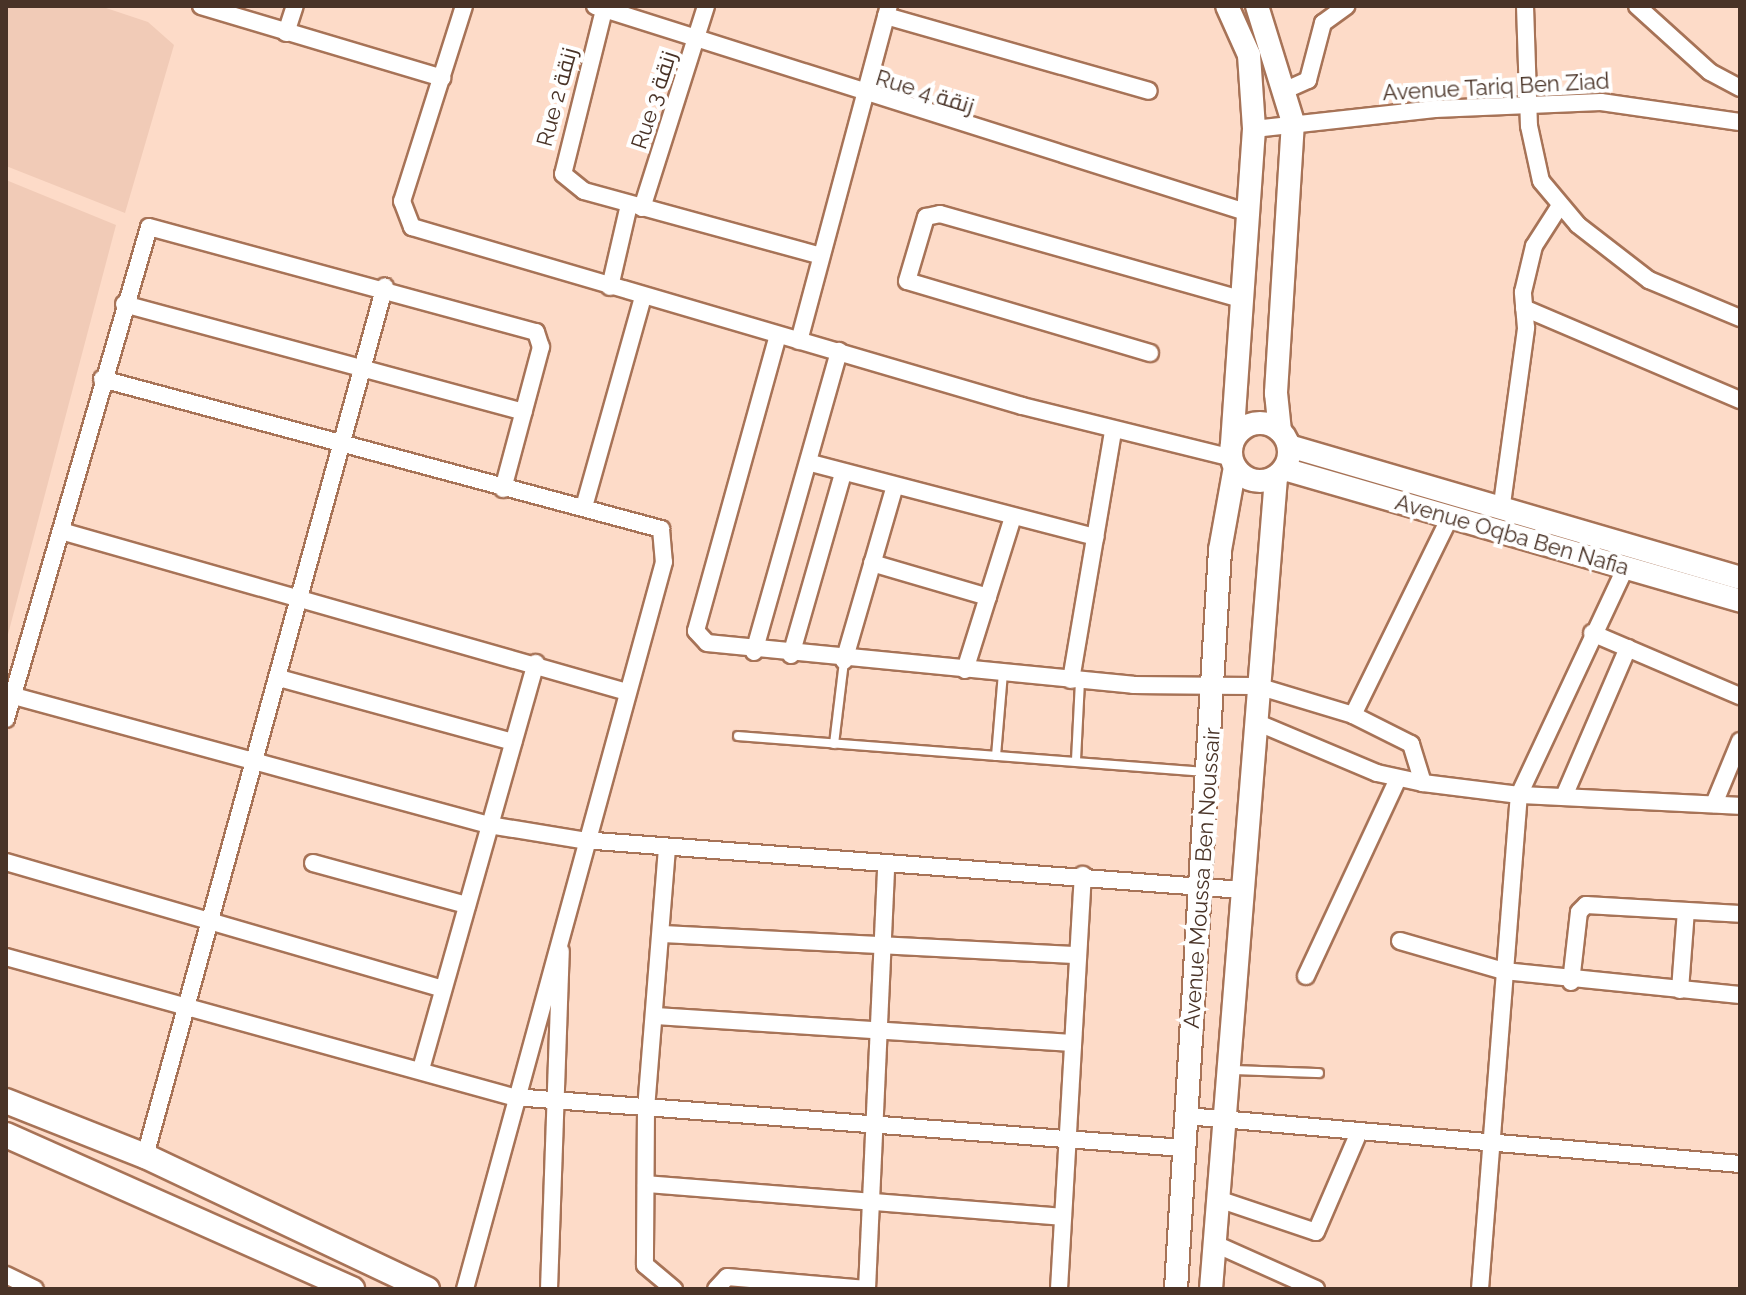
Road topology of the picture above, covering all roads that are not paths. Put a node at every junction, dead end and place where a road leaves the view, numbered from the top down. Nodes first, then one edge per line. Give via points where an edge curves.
1 (201, 6) edge
2 (295, 6) edge
3 (464, 6) edge
4 (706, 6) edge
5 (1227, 6) edge
6 (1257, 6) edge
7 (1346, 6) edge
8 (1525, 6) edge
9 (1637, 6) edge
10 (601, 7) edge
11 (887, 11) edge
12 (286, 33) junction
13 (698, 36) junction
14 (442, 78) junction
15 (1740, 88) edge
16 (1288, 89) junction
17 (1149, 91) dead end
18 (860, 95) junction
19 (1528, 104) junction
20 (1293, 122) junction
21 (1740, 122) edge
22 (1254, 129) junction
23 (636, 206) junction
24 (1559, 207) junction
25 (1246, 212) junction
26 (818, 255) junction
27 (385, 286) junction
28 (610, 287) junction
29 (643, 297) junction
30 (1237, 298) junction
31 (124, 304) junction
32 (1524, 308) junction
33 (1740, 318) edge
34 (778, 335) junction
35 (799, 341) junction
36 (839, 351) junction
37 (1150, 353) dead end
38 (363, 367) junction
39 (102, 379) junction
40 (1740, 400) edge
41 (524, 412) junction
42 (1113, 431) junction
43 (1285, 439) junction
44 (341, 448) junction
45 (1233, 456) junction
46 (811, 463) junction
47 (1280, 473) junction
48 (843, 474) junction
49 (895, 486) junction
50 (503, 489) junction
51 (1502, 504) junction
52 (584, 507) junction
53 (1013, 517) junction
54 (1450, 517) junction
55 (61, 531) junction
56 (1096, 537) junction
57 (872, 563) junction
58 (1626, 567) junction
59 (1740, 578) edge
60 (988, 597) junction
61 (301, 598) junction
62 (1740, 601) edge
63 (1592, 633) junction
64 (1628, 648) junction
65 (754, 652) junction
66 (791, 655) junction
67 (844, 661) junction
68 (536, 663) junction
69 (965, 670) junction
70 (1003, 673) junction
71 (279, 678) junction
72 (1076, 680) junction
73 (1257, 686) junction
74 (1213, 690) junction
75 (627, 692) junction
76 (14, 696) junction
77 (1740, 696) edge
78 (1353, 715) junction
79 (6, 719) edge
80 (1256, 722) junction
81 (738, 736) dead end
82 (1740, 741) edge
83 (513, 742) junction
84 (834, 744) junction
85 (996, 756) junction
86 (1076, 760) junction
87 (255, 762) junction
88 (1210, 772) junction
89 (1397, 781) junction
90 (1423, 783) junction
91 (1565, 794) junction
92 (1519, 795) junction
93 (1714, 804) junction
94 (1740, 806) edge
95 (489, 825) junction
96 (582, 840) junction
97 (667, 848) junction
98 (6, 862) edge
99 (313, 863) dead end
100 (886, 864) junction
101 (1083, 875) junction
102 (1202, 888) junction
103 (1243, 890) junction
104 (467, 905) junction
105 (1686, 911) junction
106 (1740, 914) edge
107 (210, 922) junction
108 (562, 926) junction
109 (661, 934) junction
110 (1400, 941) dead end
111 (880, 947) junction
112 (1075, 955) junction
113 (6, 957) edge
114 (1504, 971) junction
115 (1306, 976) dead end
116 (1571, 982) junction
117 (443, 989) junction
118 (1680, 990) junction
119 (1740, 995) edge
120 (187, 1005) junction
121 (656, 1016) junction
122 (876, 1034) junction
123 (1068, 1043) junction
124 (421, 1069) junction
125 (1230, 1070) junction
126 (1319, 1073) dead end
127 (513, 1097) junction
128 (6, 1101) edge
129 (558, 1102) junction
130 (646, 1109) junction
131 (1186, 1116) junction
132 (1226, 1121) junction
133 (871, 1123) junction
134 (1359, 1132) junction
135 (6, 1135) edge
136 (1067, 1139) junction
137 (1490, 1143) junction
138 (1183, 1148) junction
139 (145, 1156) junction
140 (1740, 1164) edge
141 (646, 1184) junction
142 (1218, 1199) junction
143 (869, 1205) junction
144 (1063, 1217) junction
145 (1213, 1243) junction
146 (6, 1275) edge
147 (35, 1289) edge
148 (352, 1289) edge
149 (427, 1289) edge
150 (465, 1289) edge
151 (549, 1289) edge
152 (674, 1289) edge
153 (716, 1289) edge
154 (867, 1289) edge
155 (1059, 1289) edge
156 (1176, 1289) edge
157 (1211, 1289) edge
158 (1316, 1289) edge
159 (1480, 1289) edge

1 - 12 street
2 - 12 street
3 - 14 street
4 - 13 street, Rue 3 زنقة
5 - 22 street, Avenue Moussa Ben Noussair via 1249,55
6 - 16 street
7 - 16 street via 1318,32 1308,80
8 - 19 street
9 - 15 street via 1710,72
10 - 13 street, Rue 4 زنقة
10 - 23 street, Rue 2 زنقة via 563,155 563,174 584,191
11 - 17 street
11 - 18 street
12 - 14 street
13 - 18 street, Rue 4 زنقة
13 - 23 street, Rue 3 زنقة
14 - 28 street via 402,201 406,223
16 - 20 street
18 - 25 street, Rue 4 زنقة
18 - 26 street
19 - 20 street, Avenue Tariq Ben Ziad
19 - 21 street, Avenue Tariq Ben Ziad via 1629,102
19 - 24 street via 1536,169
20 - 22 street, Avenue Tariq Ben Ziad
20 - 43 street via 1276,393
22 - 25 street, Avenue Moussa Ben Noussair
23 - 26 street
23 - 28 street, Rue 3 زنقة
24 - 32 street via 1534,246
24 - 33 street via 1649,280
25 - 30 street, Avenue Moussa Ben Noussair
26 - 35 street
27 - 31 street via 157,224 144,233
27 - 38 street
27 - 41 street via 536,332 541,347
28 - 29 street
29 - 34 street
29 - 52 street
30 - 37 street via 940,214 926,217 907,281
30 - 45 street, Avenue Moussa Ben Noussair
31 - 38 street
31 - 39 street
32 - 40 street
32 - 51 street
34 - 35 street
34 - 65 street via 696,631 707,643
35 - 36 street
36 - 42 street
36 - 46 street
38 - 41 street
38 - 44 street
39 - 44 street
39 - 55 street
41 - 50 street
42 - 45 street
42 - 56 street
43 - 45 street, Avenue Oqba Ben Nafia via 1253,424
43 - 47 street, Avenue Moussa Ben Noussair
43 - 51 street, Avenue Oqba Ben Nafia
44 - 50 street
44 - 61 street
45 - 47 street, Avenue Oqba Ben Nafia via 1258,481
45 - 74 street, Avenue Moussa Ben Noussair via 1220,550
46 - 48 street
46 - 65 street
47 - 54 street, Avenue Oqba Ben Nafia
47 - 73 street, Avenue Moussa Ben Noussair
48 - 49 street
48 - 66 street
49 - 53 street
49 - 57 street
50 - 52 street
51 - 59 street, Avenue Oqba Ben Nafia
52 - 75 street via 648,521 664,543
53 - 56 street
53 - 60 street
54 - 58 street, Avenue Oqba Ben Nafia
54 - 78 street
55 - 61 street
55 - 76 street
56 - 72 street
57 - 60 street
57 - 67 street
58 - 62 street, Avenue Oqba Ben Nafia
58 - 63 street
60 - 69 street
61 - 68 street
61 - 71 street
63 - 64 street
63 - 92 street
64 - 77 street
64 - 91 street
65 - 66 street
66 - 67 street
67 - 69 street
67 - 84 lane
68 - 75 street
68 - 83 street
69 - 70 street
70 - 72 street
70 - 85 lane
71 - 83 street
71 - 87 street
72 - 74 street
72 - 86 lane
73 - 74 street
73 - 78 street
73 - 80 street, Avenue Moussa Ben Noussair
74 - 88 street, Avenue Moussa Ben Noussair
75 - 96 street
76 - 79 street
76 - 87 street
78 - 90 street via 1411,744
80 - 89 street
80 - 103 street, Avenue Moussa Ben Noussair
81 - 84 lane
82 - 93 street
83 - 95 street
84 - 85 lane
85 - 86 lane
86 - 88 lane
87 - 95 street
87 - 107 street
88 - 102 street, Avenue Moussa Ben Noussair
89 - 90 street
89 - 115 street
90 - 92 street
91 - 92 street
91 - 93 street
92 - 114 street
93 - 94 street
95 - 96 street
95 - 104 street
96 - 97 street
96 - 108 street
97 - 100 street
97 - 109 street
98 - 107 street
99 - 104 street
100 - 101 street
100 - 111 street
101 - 102 street
101 - 112 street
102 - 103 street
102 - 131 street, Avenue Moussa Ben Noussair
103 - 125 street, Avenue Moussa Ben Noussair
104 - 117 street
105 - 106 street
105 - 116 street via 1586,905 1579,912
105 - 118 street
107 - 117 street
107 - 120 street
108 - 127 street
108 - 129 street
109 - 111 street
109 - 121 street
110 - 114 street
111 - 112 street
111 - 122 street
112 - 123 street
113 - 120 street
114 - 116 street
114 - 137 street
116 - 118 street
117 - 124 street
118 - 119 street
120 - 124 street
120 - 139 street
121 - 122 street
121 - 130 street
122 - 123 street
122 - 133 street
123 - 136 street
124 - 127 street
125 - 126 lane
125 - 132 street, Avenue Moussa Ben Noussair
127 - 129 street
127 - 150 street
128 - 139 main road
129 - 130 street
129 - 151 street
130 - 133 street
130 - 141 street
131 - 132 street
131 - 138 street, Avenue Moussa Ben Noussair
132 - 134 street
132 - 142 street, Avenue Moussa Ben Noussair
133 - 136 street
133 - 143 street
134 - 137 street
134 - 142 street via 1316,1232
135 - 148 main road
136 - 138 street
136 - 144 street
137 - 140 street
137 - 159 street
138 - 156 street, Avenue Moussa Ben Noussair
139 - 149 main road
141 - 143 street
141 - 152 street via 645,1265
142 - 145 street, Avenue Moussa Ben Noussair
143 - 144 street
143 - 154 street
144 - 155 street
145 - 157 street, Avenue Moussa Ben Noussair
145 - 158 street
146 - 147 street
153 - 154 street via 727,1277

